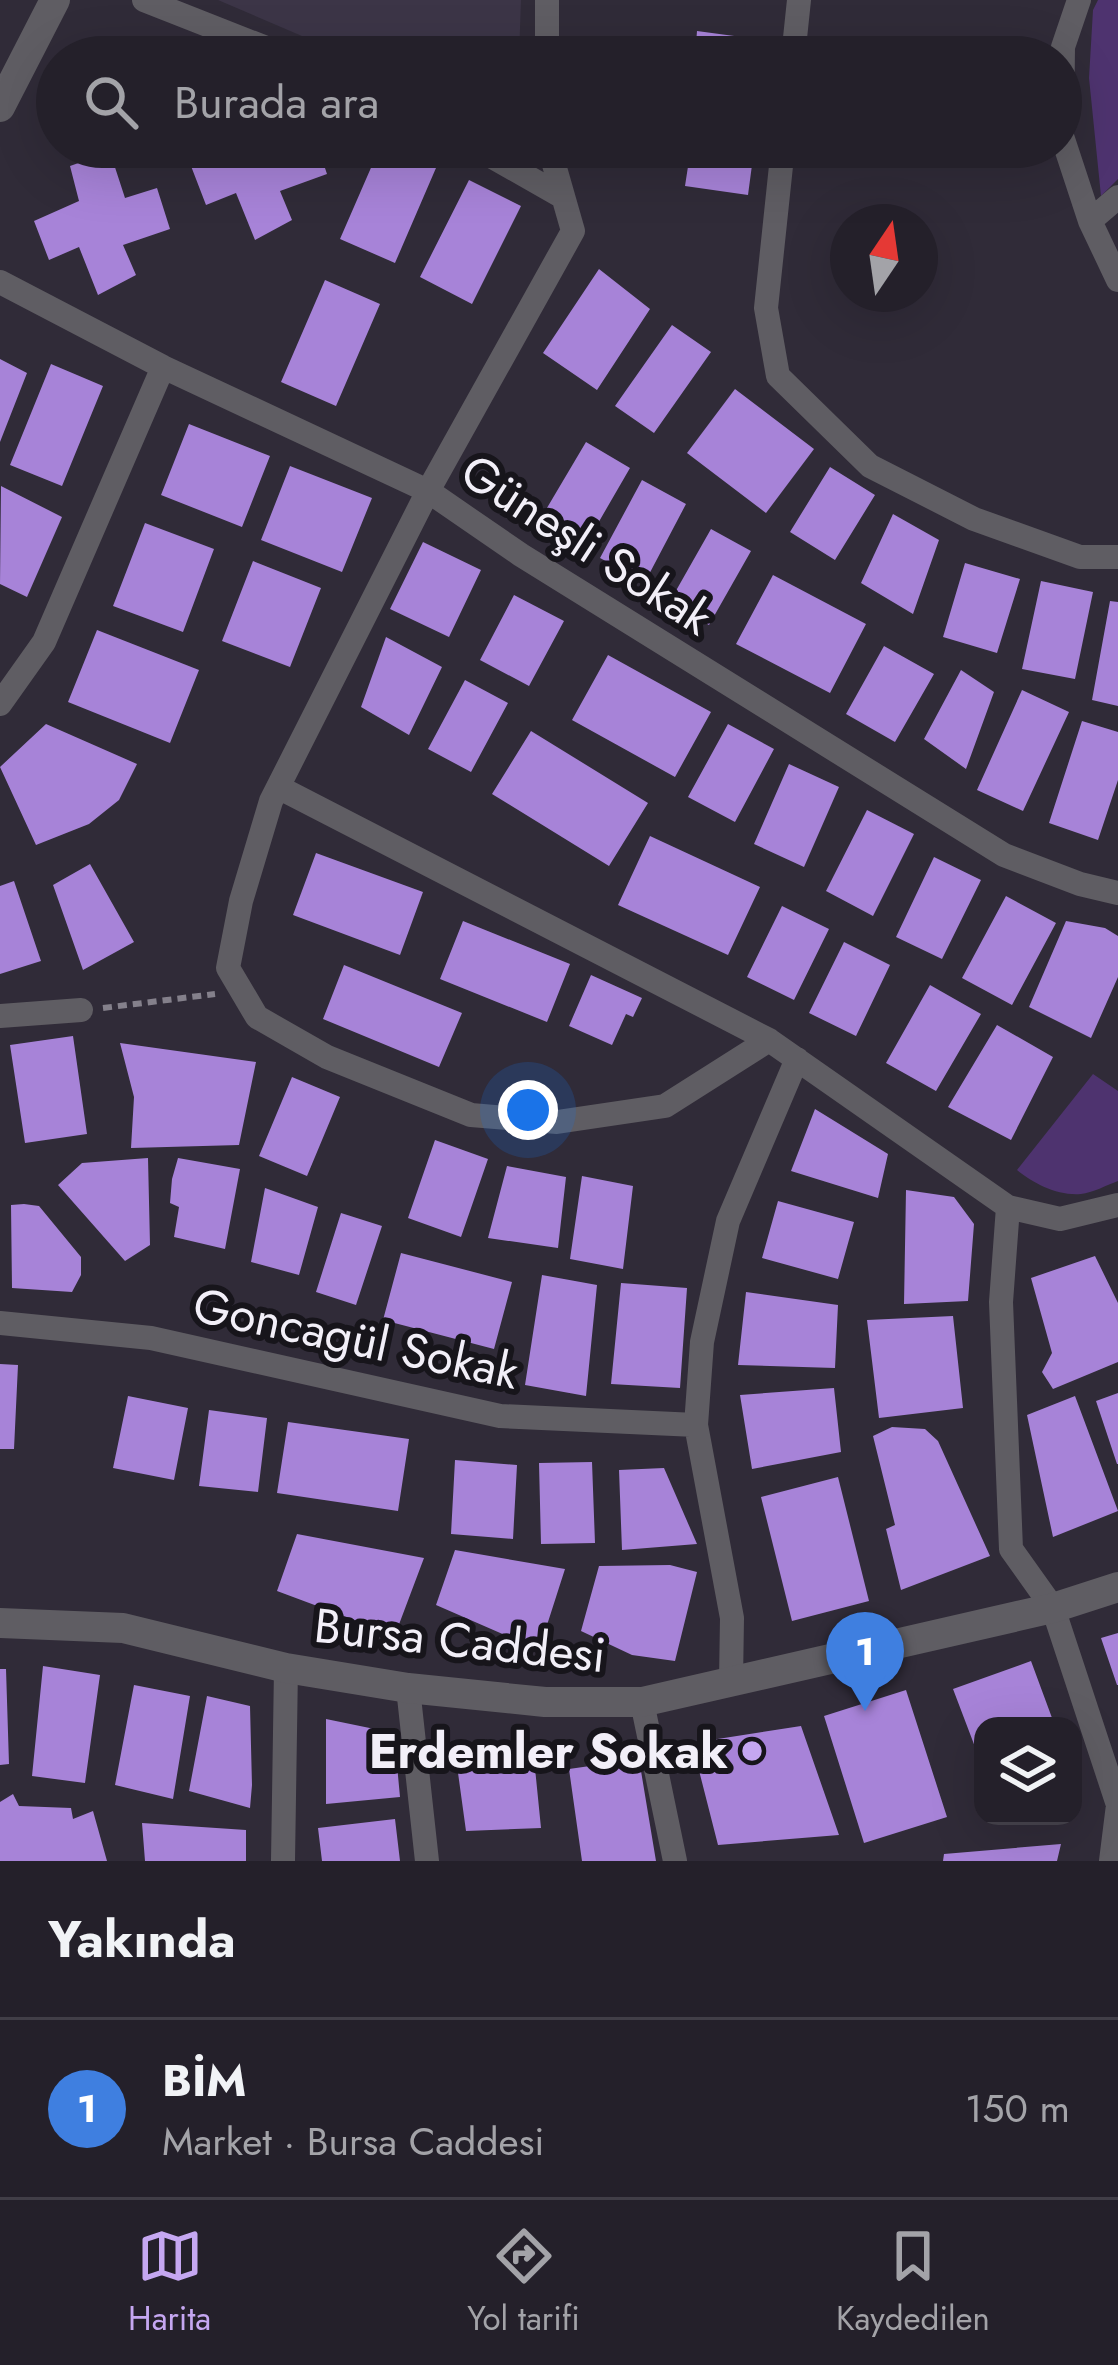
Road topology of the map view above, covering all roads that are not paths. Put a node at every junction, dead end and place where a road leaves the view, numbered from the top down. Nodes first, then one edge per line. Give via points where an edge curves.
1 (55, 0) edge
2 (144, 0) edge
3 (547, 0) edge
4 (799, 0) edge
5 (1078, 0) edge
6 (36, 36) edge
7 (236, 36) edge
8 (547, 36) edge
9 (795, 36) edge
10 (1067, 36) edge
11 (36, 37) edge
12 (0, 107) edge
13 (512, 168) edge
14 (555, 168) edge
15 (781, 168) edge
16 (1073, 168) edge
17 (563, 197) junction
18 (1118, 197) edge
19 (1090, 221) junction
20 (1118, 280) edge
21 (0, 282) edge
22 (164, 367) junction
23 (428, 491) junction
24 (1118, 557) edge
25 (0, 704) edge
26 (278, 787) junction
27 (1118, 893) edge
28 (81, 1010) road end
29 (0, 1016) edge
30 (769, 1040) junction
31 (796, 1059) junction
32 (1118, 1205) edge
33 (1008, 1208) junction
34 (0, 1323) edge
35 (697, 1425) junction
36 (1118, 1588) edge
37 (1053, 1607) junction
38 (0, 1623) edge
39 (286, 1669) junction
40 (731, 1681) junction
41 (408, 1688) junction
42 (642, 1702) junction
43 (283, 1861) edge
44 (427, 1861) edge
45 (675, 1861) edge
46 (1111, 1861) edge

1 - 6 street
2 - 7 street
3 - 8 street
4 - 9 street
5 - 10 street
11 - 12 street
13 - 17 street
14 - 17 street
15 - 24 street via 766,308 778,376 871,466 974,519 1080,557
16 - 19 street
17 - 23 street via 573,231
18 - 19 street
19 - 20 street
21 - 22 street, Güneşli Sokak
22 - 23 street, Güneşli Sokak
22 - 25 street via 44,642
23 - 26 street
23 - 27 street, Güneşli Sokak via 1004,855
26 - 30 street
26 - 30 street via 228,968 257,1017 327,1057 471,1114 557,1123 665,1106
28 - 29 street
30 - 31 street
31 - 33 street
31 - 35 street via 728,1221 702,1342
32 - 33 street via 1060,1219
33 - 37 street via 1001,1302 1011,1549
34 - 35 street, Goncagül Sokak via 151,1338 500,1417
35 - 40 street via 732,1618
36 - 37 street, Bursa Caddesi
37 - 40 street, Bursa Caddesi
37 - 46 street via 1118,1805
38 - 39 street, Bursa Caddesi via 123,1628
39 - 41 street, Bursa Caddesi
39 - 43 street
40 - 42 street, Bursa Caddesi
41 - 42 street, Bursa Caddesi
41 - 44 street
42 - 45 street

